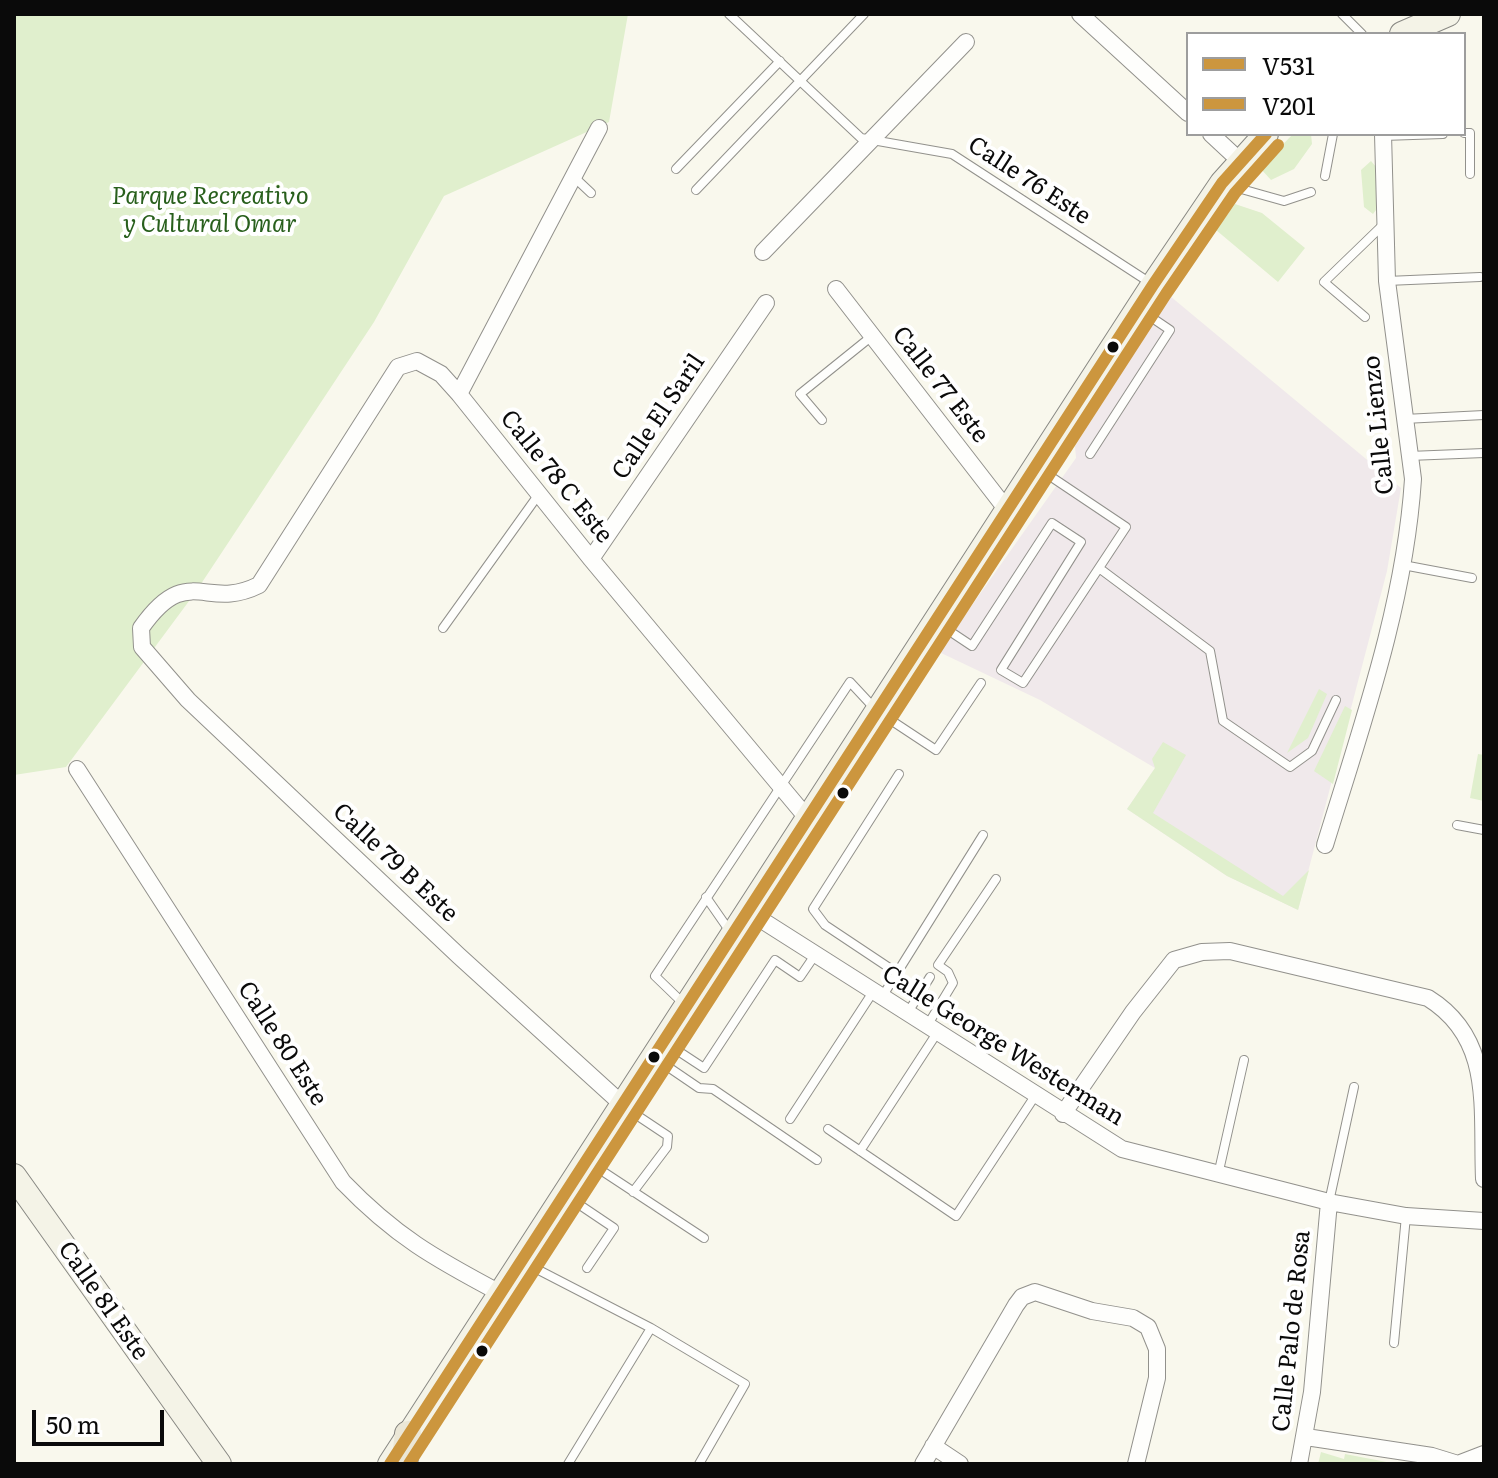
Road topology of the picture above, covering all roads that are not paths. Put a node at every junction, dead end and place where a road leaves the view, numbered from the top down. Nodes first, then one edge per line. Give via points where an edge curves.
1 (729, 14) edge
2 (864, 14) edge
3 (1080, 14) edge
4 (1342, 14) edge
5 (1445, 18) edge
6 (1360, 32) edge
7 (1407, 32) edge
8 (966, 42) dead end
9 (780, 61) junction
10 (801, 81) junction
11 (1186, 111) edge
12 (599, 128) dead end
13 (1466, 133) edge
14 (1213, 136) edge
15 (1264, 136) edge
16 (1333, 136) edge
17 (1383, 136) edge
18 (873, 139) junction
19 (1240, 161) junction
20 (676, 169) dead end
21 (1470, 174) dead end
22 (1325, 176) dead end
23 (573, 177) junction
24 (1222, 183) junction
25 (696, 190) dead end
26 (1311, 192) dead end
27 (591, 193) dead end
28 (1384, 223) junction
29 (763, 252) dead end
30 (1480, 277) dead end
31 (1387, 281) junction
32 (1153, 285) junction
33 (836, 289) dead end
34 (766, 303) dead end
35 (1138, 308) junction
36 (1365, 317) dead end
37 (872, 336) junction
38 (459, 394) junction
39 (1484, 415) edge
40 (1403, 419) junction
41 (822, 420) dead end
42 (1484, 453) edge
43 (1090, 454) dead end
44 (1409, 456) junction
45 (1035, 466) junction
46 (539, 494) junction
47 (1007, 510) junction
48 (591, 559) junction
49 (1403, 565) junction
50 (1099, 568) junction
51 (1472, 578) dead end
52 (935, 622) junction
53 (443, 628) dead end
54 (142, 647) joint
55 (981, 683) dead end
56 (1336, 700) dead end
57 (877, 711) junction
58 (77, 769) dead end
59 (899, 774) dead end
60 (779, 786) junction
61 (808, 819) junction
62 (1457, 825) dead end
63 (1484, 830) edge
64 (983, 835) dead end
65 (1325, 845) dead end
66 (996, 879) dead end
67 (706, 897) junction
68 (749, 912) junction
69 (733, 936) junction
70 (815, 955) junction
71 (897, 973) junction
72 (930, 977) dead end
73 (877, 995) junction
74 (687, 1007) junction
75 (907, 1015) junction
76 (932, 1030) junction
77 (659, 1050) junction
78 (1244, 1060) dead end
79 (1354, 1087) dead end
80 (1035, 1096) junction
81 (623, 1105) junction
82 (1063, 1114) junction
83 (790, 1119) dead end
84 (828, 1129) dead end
85 (860, 1151) junction
86 (817, 1160) dead end
87 (586, 1161) junction
88 (1218, 1175) junction
89 (14, 1176) edge
90 (1484, 1179) edge
91 (633, 1192) junction
92 (564, 1195) junction
93 (1329, 1202) junction
94 (1406, 1216) junction
95 (1484, 1221) edge
96 (704, 1238) dead end
97 (521, 1261) junction
98 (587, 1268) dead end
99 (500, 1293) junction
100 (651, 1328) junction
101 (1394, 1343) dead end
102 (408, 1434) junction
103 (1306, 1437) junction
104 (933, 1446) junction
105 (1484, 1454) edge
106 (219, 1464) edge
107 (390, 1464) edge
108 (404, 1464) edge
109 (568, 1464) edge
110 (699, 1464) edge
111 (923, 1464) edge
112 (960, 1464) edge
113 (1136, 1464) edge
114 (1299, 1464) edge
115 (1458, 1464) edge

1 - 9 lane, Calle 76 Este
2 - 10 lane
3 - 11 street
4 - 6 lane
5 - 7 main road
8 - 18 street
9 - 10 lane, Calle 76 Este
9 - 20 lane
10 - 18 lane, Calle 76 Este via 861,138
10 - 25 lane
12 - 23 street
13 - 21 lane
14 - 19 street
15 - 19 main road
16 - 22 lane
17 - 28 street, Calle Lienzo
18 - 29 street
18 - 32 lane, Calle 76 Este via 952,154
19 - 24 main road
23 - 27 lane
23 - 38 street
24 - 26 lane via 1284,201
24 - 32 main road
28 - 31 street, Calle Lienzo
28 - 36 lane via 1324,282
30 - 31 lane
31 - 40 street, Calle Lienzo
32 - 35 main road
33 - 37 street, Calle 77 Este
34 - 48 street, Calle El Saril
35 - 43 lane via 1170,330
35 - 45 main road
37 - 41 lane via 800,394
37 - 47 street, Calle 77 Este
38 - 46 street, Calle 78 C Este
38 - 54 street, Calle 78 C Este via 441,374 417,361 398,367 259,585 238,595 184,590 167,598 141,628
39 - 40 lane
40 - 44 street, Calle Lienzo
42 - 44 lane
44 - 49 street, Calle Lienzo via 1413,479
45 - 47 main road
45 - 50 lane via 1126,527
46 - 48 street, Calle 78 C Este
46 - 53 lane
47 - 52 main road
48 - 60 street, Calle 78 C Este
49 - 51 lane
49 - 65 street, Calle Lienzo via 1379,669
50 - 52 lane via 1023,683 1001,670 1081,542 1052,523 972,646
50 - 56 lane via 1210,651 1223,721 1290,767 1312,751
52 - 57 main road
54 - 81 street, Calle 79 B Este via 210,721
55 - 57 lane via 936,750
57 - 60 lane via 850,682
57 - 61 main road
58 - 99 street, Calle 80 Este via 343,1182 381,1222
59 - 71 lane via 813,909 825,925
60 - 61 street, Calle 78 C Este
60 - 67 lane
61 - 68 main road
62 - 63 lane
64 - 71 lane
66 - 76 lane via 938,965 953,983
67 - 69 lane
67 - 74 lane via 655,976
68 - 69 main road
68 - 70 street, Calle George Westerman
69 - 74 main road
70 - 73 street, Calle George Westerman
70 - 77 lane via 800,977 775,960 704,1068
71 - 73 lane
72 - 75 lane
73 - 75 street, Calle George Westerman
73 - 83 lane
74 - 77 main road
75 - 76 street, Calle George Westerman
76 - 80 street, Calle George Westerman
76 - 85 lane
77 - 81 main road
77 - 86 lane via 699,1088 713,1089
78 - 88 lane
79 - 93 lane
80 - 82 street, Calle George Westerman
80 - 85 lane via 956,1216
81 - 87 main road
81 - 91 lane via 668,1136 667,1147
82 - 88 street, Calle George Westerman via 1122,1149
82 - 90 street via 1174,960 1230,951 1428,998 1452,1013 1474,1045
84 - 85 lane
87 - 91 lane
87 - 92 main road
88 - 93 street, Calle George Westerman
89 - 106 main road, Calle 81 Este
91 - 96 lane
92 - 97 main road
92 - 98 lane via 614,1228
93 - 94 street, Calle George Westerman
93 - 103 street, Calle Palo de Rosa
94 - 95 street, Calle George Westerman
94 - 101 lane
97 - 99 main road
97 - 100 lane
99 - 102 main road
100 - 109 lane
100 - 110 lane via 745,1384
102 - 107 main road
102 - 108 main road
103 - 114 street, Calle Palo de Rosa
103 - 115 street
104 - 111 street
104 - 112 street
104 - 113 street via 1016,1305 1035,1292 1133,1318 1148,1327 1157,1349 1157,1378
105 - 115 street

